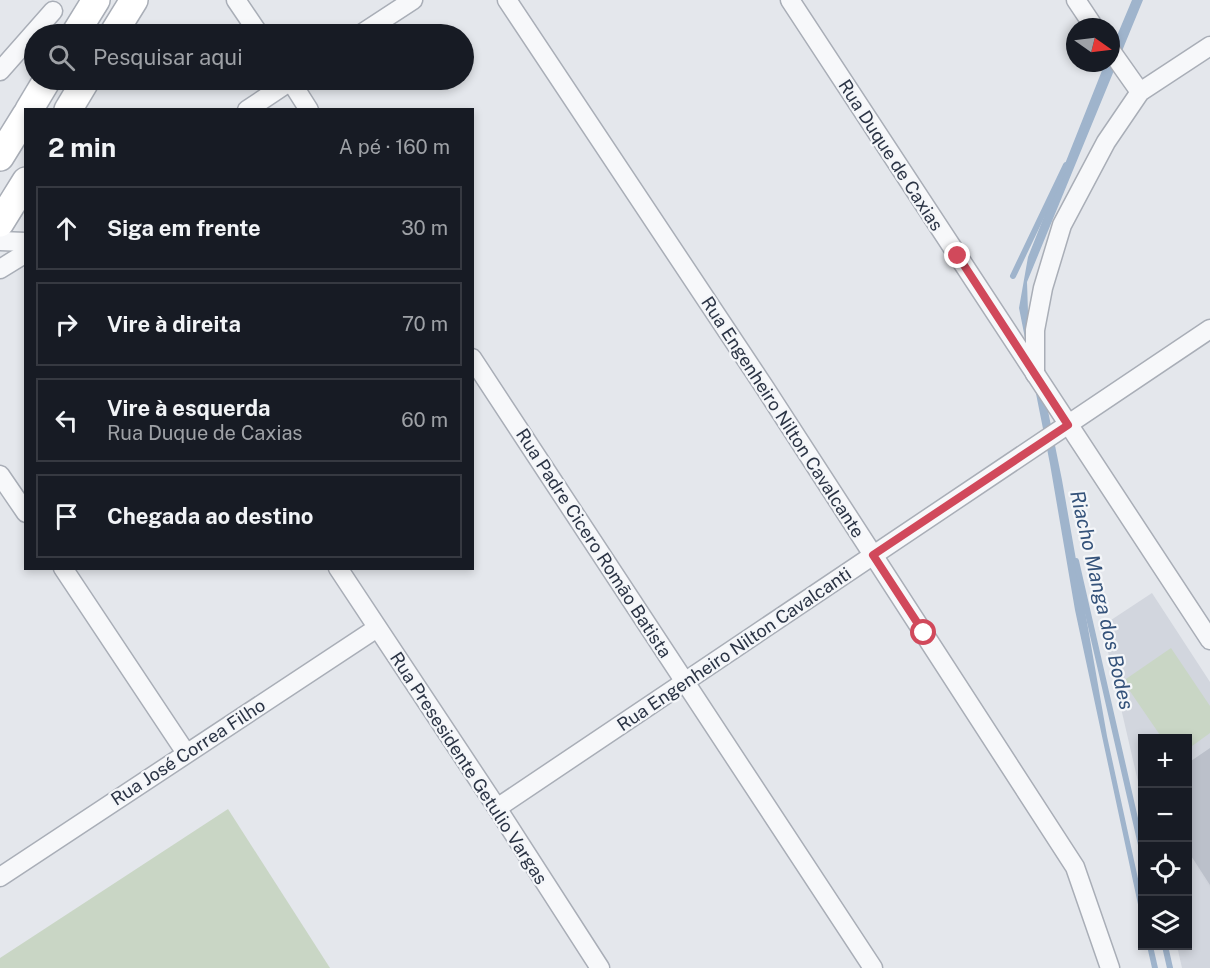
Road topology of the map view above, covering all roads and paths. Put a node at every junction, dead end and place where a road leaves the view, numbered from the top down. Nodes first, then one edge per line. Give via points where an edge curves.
1 (96, 0) edge
2 (134, 0) edge
3 (236, 0) edge
4 (413, 0) edge
5 (507, 0) edge
6 (790, 0) edge
7 (1076, 0) edge
8 (48, 5) edge
9 (1089, 18) edge
10 (34, 24) edge
11 (66, 24) edge
12 (81, 24) edge
13 (119, 24) edge
14 (252, 24) edge
15 (376, 24) edge
16 (24, 38) edge
17 (1210, 46) edge
18 (1120, 64) edge
19 (0, 71) edge
20 (41, 90) edge
21 (80, 90) edge
22 (276, 90) edge
23 (297, 90) edge
24 (1140, 92) junction
25 (30, 108) edge
26 (69, 108) edge
27 (250, 108) edge
28 (308, 108) edge
29 (24, 118) edge
30 (0, 157) edge
31 (24, 184) edge
32 (0, 223) edge
33 (0, 241) edge
34 (24, 242) edge
35 (24, 254) edge
36 (0, 269) edge
37 (1210, 330) edge
38 (474, 361) edge
39 (1035, 375) junction
40 (1068, 425) junction
41 (0, 475) edge
42 (24, 510) edge
43 (873, 555) junction
44 (64, 570) edge
45 (339, 570) edge
46 (1204, 619) edge
47 (377, 628) junction
48 (1210, 640) edge
49 (684, 681) junction
50 (186, 753) junction
51 (497, 808) junction
52 (0, 877) edge
53 (600, 968) edge
54 (873, 968) edge
55 (1110, 968) edge

1 - 12 street
2 - 13 street
3 - 14 street
4 - 15 street
5 - 43 street, Rua Engenheiro Nilton Cavalcante
6 - 39 street, Rua Duque de Caxias
7 - 9 street
8 - 10 street
8 - 11 street
16 - 19 street
17 - 24 street
18 - 24 street
20 - 25 street
21 - 26 street
22 - 27 street
23 - 28 street
24 - 39 street via 1106,142 1062,225 1035,330
29 - 30 street
31 - 32 street
33 - 34 street
35 - 36 street
37 - 40 street, Rua Engenheiro Nilton Cavalcanti
38 - 49 street, Rua Padre Cicero Romão Batista
39 - 40 street, Rua Duque de Caxias
40 - 43 street, Rua Engenheiro Nilton Cavalcanti
40 - 46 street, Rua Duque de Caxias
41 - 42 street
43 - 49 street, Rua Engenheiro Nilton Cavalcanti
43 - 55 street, Rua Engenheiro Nilton Cavalcante via 1075,867
44 - 50 street
45 - 47 street, Rua Presesidente Getulio Vargas
46 - 48 street, Rua Duque de Caxias
47 - 50 street, Rua José Correa Filho
47 - 51 street, Rua Presesidente Getulio Vargas
49 - 51 street, Rua Engenheiro Nilton Cavalcanti
49 - 54 street, Rua Padre Cicero Romão Batista
50 - 52 street, Rua José Correa Filho
51 - 53 street, Rua Presesidente Getulio Vargas

